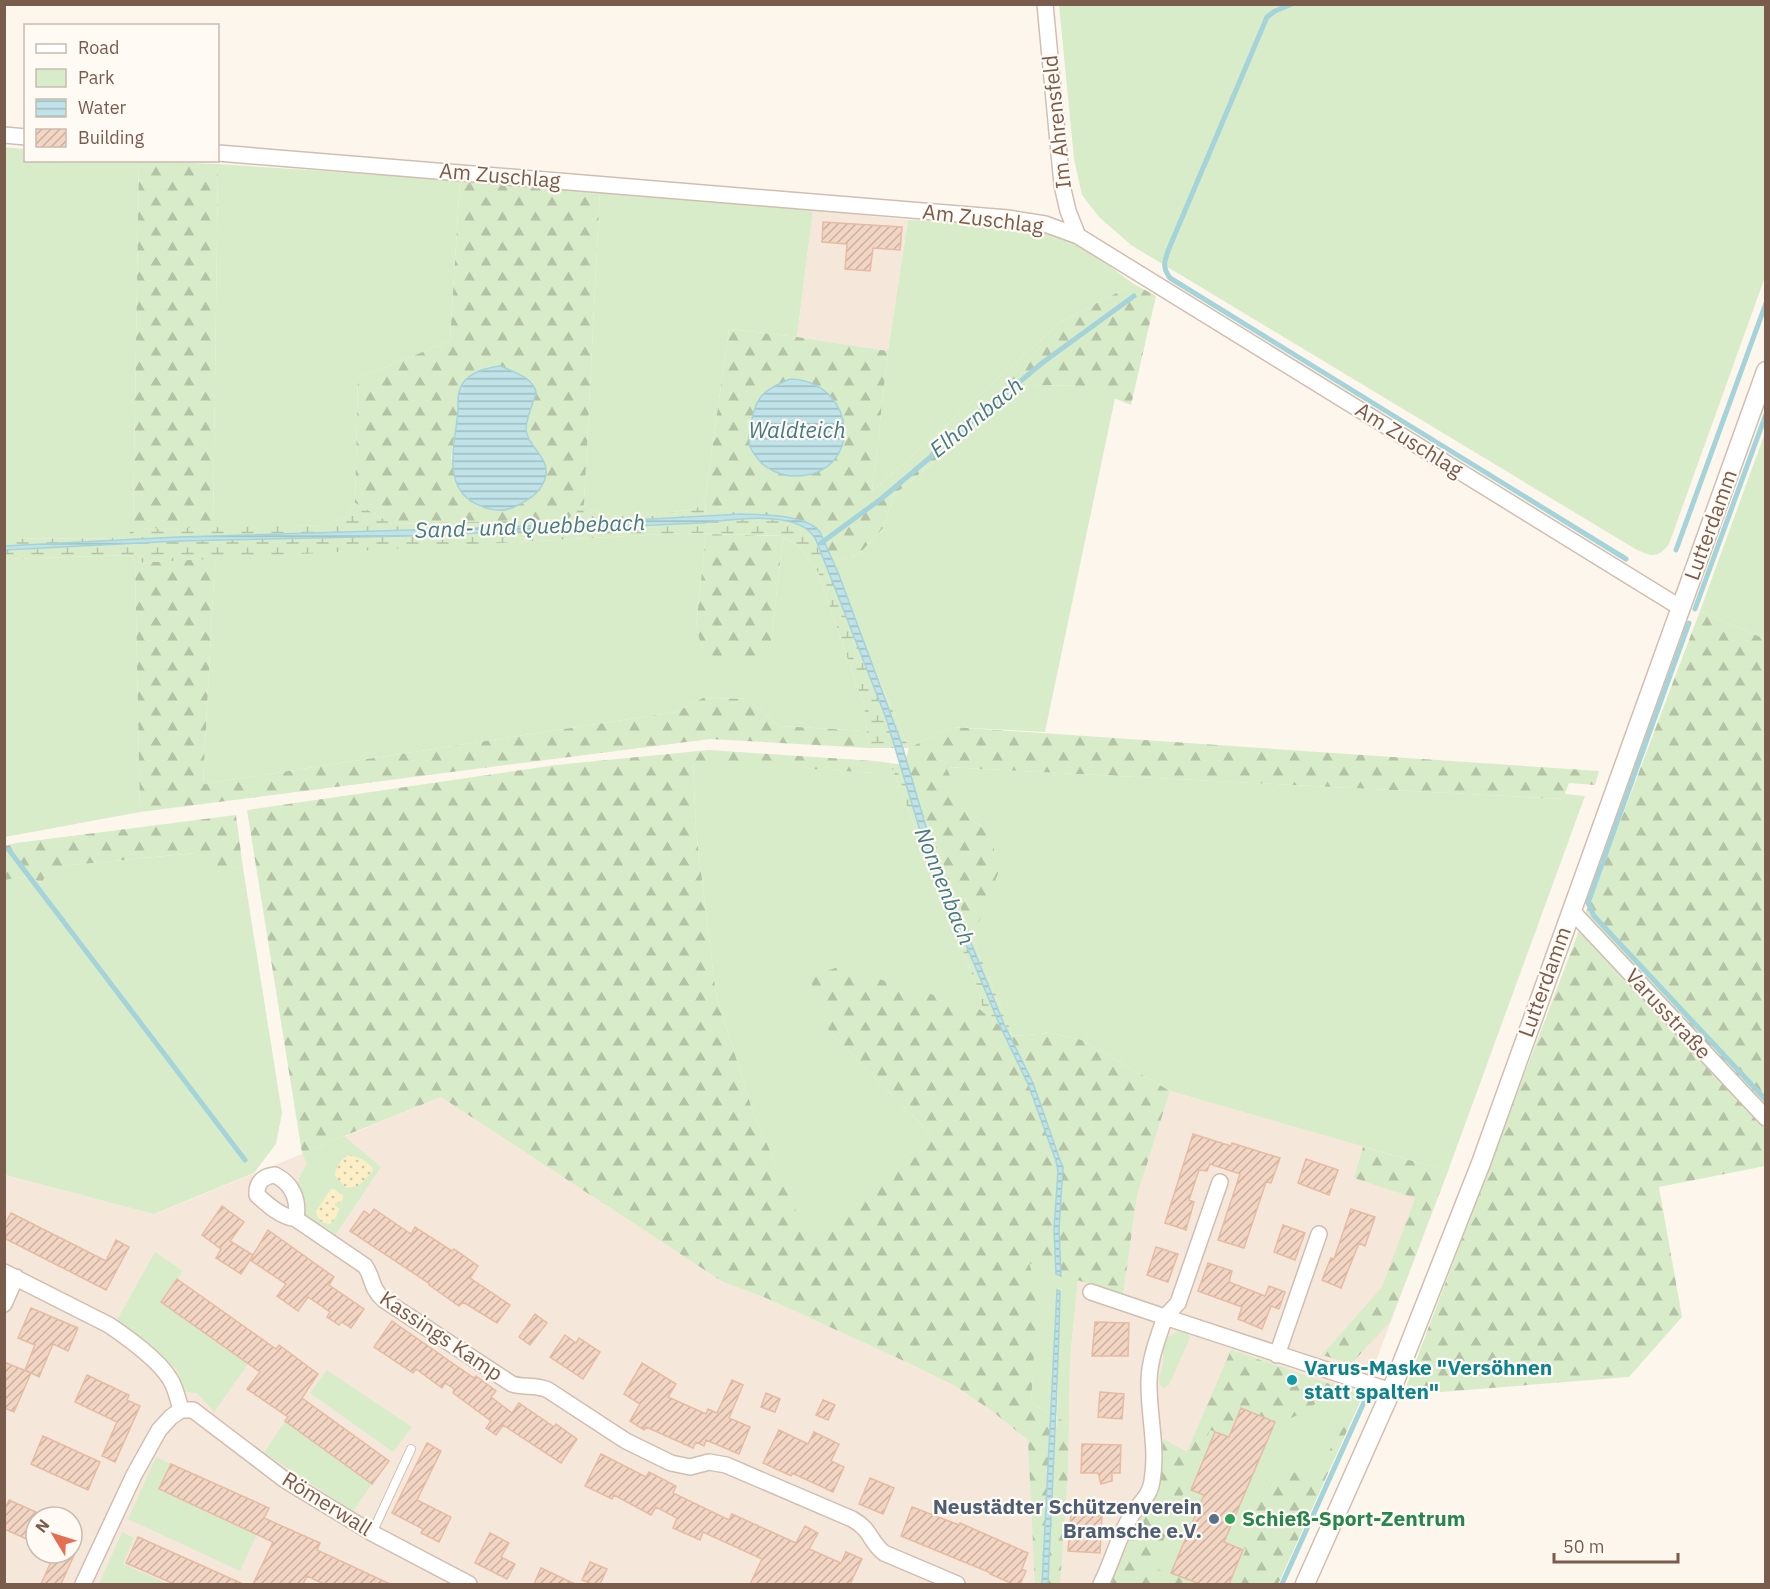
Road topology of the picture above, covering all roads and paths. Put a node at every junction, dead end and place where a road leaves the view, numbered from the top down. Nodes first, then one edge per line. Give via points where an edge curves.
1 (1046, 4) edge
2 (4, 135) edge
3 (24, 137) edge
4 (219, 153) edge
5 (1078, 236) junction
6 (1766, 371) edge
7 (1681, 608) junction
8 (1571, 910) junction
9 (1766, 1118) edge
10 (1220, 1182) dead end
11 (296, 1219) dead end
12 (1319, 1234) dead end
13 (10, 1275) edge
14 (1091, 1292) dead end
15 (4, 1304) edge
16 (1165, 1317) junction
17 (1277, 1355) junction
18 (1391, 1391) junction
19 (188, 1410) junction
20 (411, 1449) dead end
21 (372, 1533) junction
22 (83, 1584) edge
23 (469, 1584) edge
24 (957, 1584) edge
25 (1101, 1584) edge
26 (1305, 1584) edge

1 - 5 street, Im Ahrensfeld via 1062,185
2 - 3 street
4 - 5 street, Am Zuschlag via 1008,218 1044,224
5 - 7 street, Am Zuschlag
6 - 7 street, Lutterdamm
7 - 8 street, Lutterdamm
8 - 9 street, Varusstraße
8 - 18 street, Lutterdamm via 1481,1163
10 - 16 street via 1178,1303
11 - 24 street, Kassings Kamp via 365,1266 373,1289 384,1300 512,1384 548,1390 626,1441 671,1463 690,1467 709,1462 726,1466 852,1519 866,1527 884,1553
12 - 17 street
13 - 15 street
13 - 19 street via 123,1334 171,1379
14 - 16 street
16 - 17 street
16 - 25 street via 1150,1365 1154,1446 1151,1487 1130,1517
17 - 18 street
18 - 26 street, Lutterdamm
19 - 21 street, Römerwall via 285,1480
19 - 22 street via 171,1417 159,1431
20 - 21 lane
21 - 23 street, Römerwall

